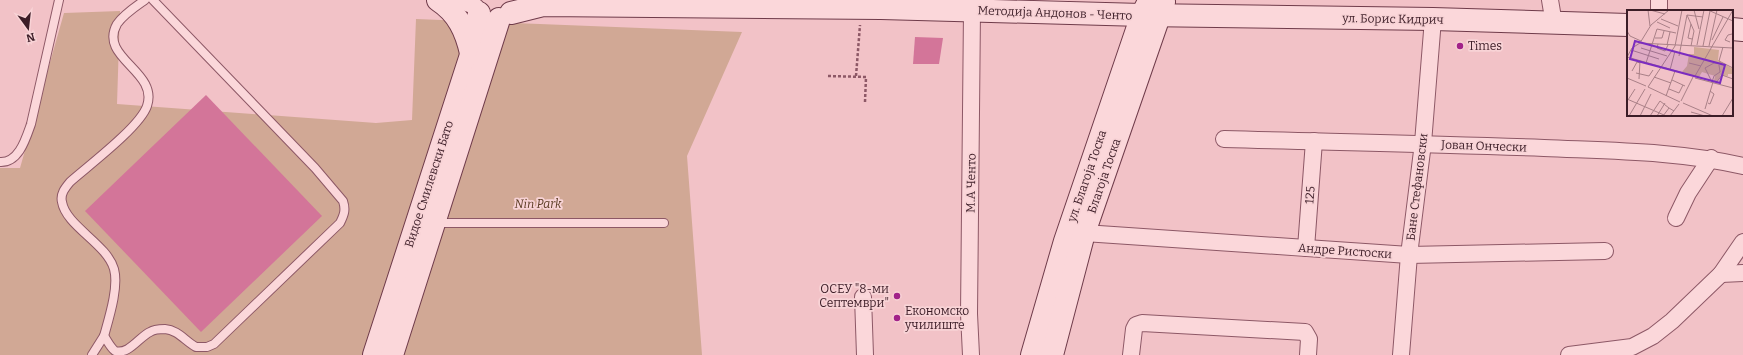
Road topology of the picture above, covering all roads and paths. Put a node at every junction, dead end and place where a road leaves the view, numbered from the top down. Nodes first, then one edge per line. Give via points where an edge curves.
1 (59, 0) edge
2 (145, 0) edge
3 (153, 0) edge
4 (438, 0) edge
5 (1550, 0) edge
6 (539, 2) edge
7 (881, 4) edge
8 (488, 7) edge
9 (1154, 8) edge
10 (972, 10) junction
11 (1433, 19) junction
12 (860, 22) dead end
13 (1554, 24) junction
14 (1627, 25) edge
15 (1733, 29) edge
16 (1743, 30) edge
17 (471, 55) junction
18 (828, 76) dead end
19 (856, 76) junction
20 (865, 102) dead end
21 (1224, 139) dead end
22 (1314, 142) junction
23 (1423, 143) junction
24 (1711, 158) junction
25 (0, 162) edge
26 (1743, 166) edge
27 (1676, 218) dead end
28 (433, 223) junction
29 (664, 223) dead end
30 (1084, 233) junction
31 (1743, 242) edge
32 (1306, 248) junction
33 (1605, 251) dead end
34 (1409, 255) junction
35 (1743, 273) edge
36 (1721, 274) junction
37 (863, 297) dead end
38 (104, 336) junction
39 (1632, 351) edge
40 (92, 355) edge
41 (374, 355) edge
42 (392, 355) edge
43 (866, 355) edge
44 (971, 355) edge
45 (1032, 355) edge
46 (1052, 355) edge
47 (1131, 355) edge
48 (1308, 355) edge
49 (1401, 355) edge
50 (1569, 355) edge

1 - 25 lane via 25,141 16,155 6,162
2 - 38 lane via 126,14 117,25 113,39 116,48 147,84 150,95 147,107 136,124 70,182 61,201 66,213 108,256 115,269 112,308
3 - 38 lane via 315,168 343,201 345,207 340,223 214,344 196,348 179,333 158,329 149,332 128,352 120,353 114,350
4 - 17 street via 448,6 459,20 467,37
5 - 13 street
6 - 7 street, Методија Андонов - Ченто
6 - 8 street, Методија Андонов - Ченто
7 - 10 street, Методија Андонов - Ченто
8 - 17 street, Видое Смилевски Бато
8 - 28 street, Видое Смилевски Бато
9 - 10 street, Методија Андонов - Ченто
9 - 11 street, ул. Борис Кидрич
9 - 30 street, Благоја Тоска
9 - 45 street, ул. Благоја Тоска via 1065,241
10 - 44 street, М.А Ченто via 969,314
11 - 13 street, ул. Борис Кидрич
11 - 23 street, Бане Стефановски
12 - 19 path
13 - 14 street, ул. Борис Кидрич
15 - 16 street
17 - 41 street, Видое Смилевски Бато
18 - 19 path
19 - 20 path via 866,77
21 - 22 street, Јован Ончески
22 - 23 street, Јован Ончески
22 - 32 street, 125
23 - 24 street, Јован Ончески via 1644,152
23 - 34 street, Бане Стефановски
24 - 26 street, Јован Ончески
24 - 27 street via 1688,193
28 - 29 lane
28 - 42 street, Видое Смилевски Бато
30 - 32 street, Андре Ристоски
30 - 46 street, Благоја Тоска
31 - 36 street
32 - 34 street, Андре Ристоски
33 - 34 street, Андре Ристоски
34 - 49 street, Бане Стефановски
35 - 36 street
36 - 39 street via 1672,321
37 - 43 street
38 - 40 lane
39 - 50 street
47 - 48 street via 1134,329 1136,324 1142,323 1304,332 1309,338

